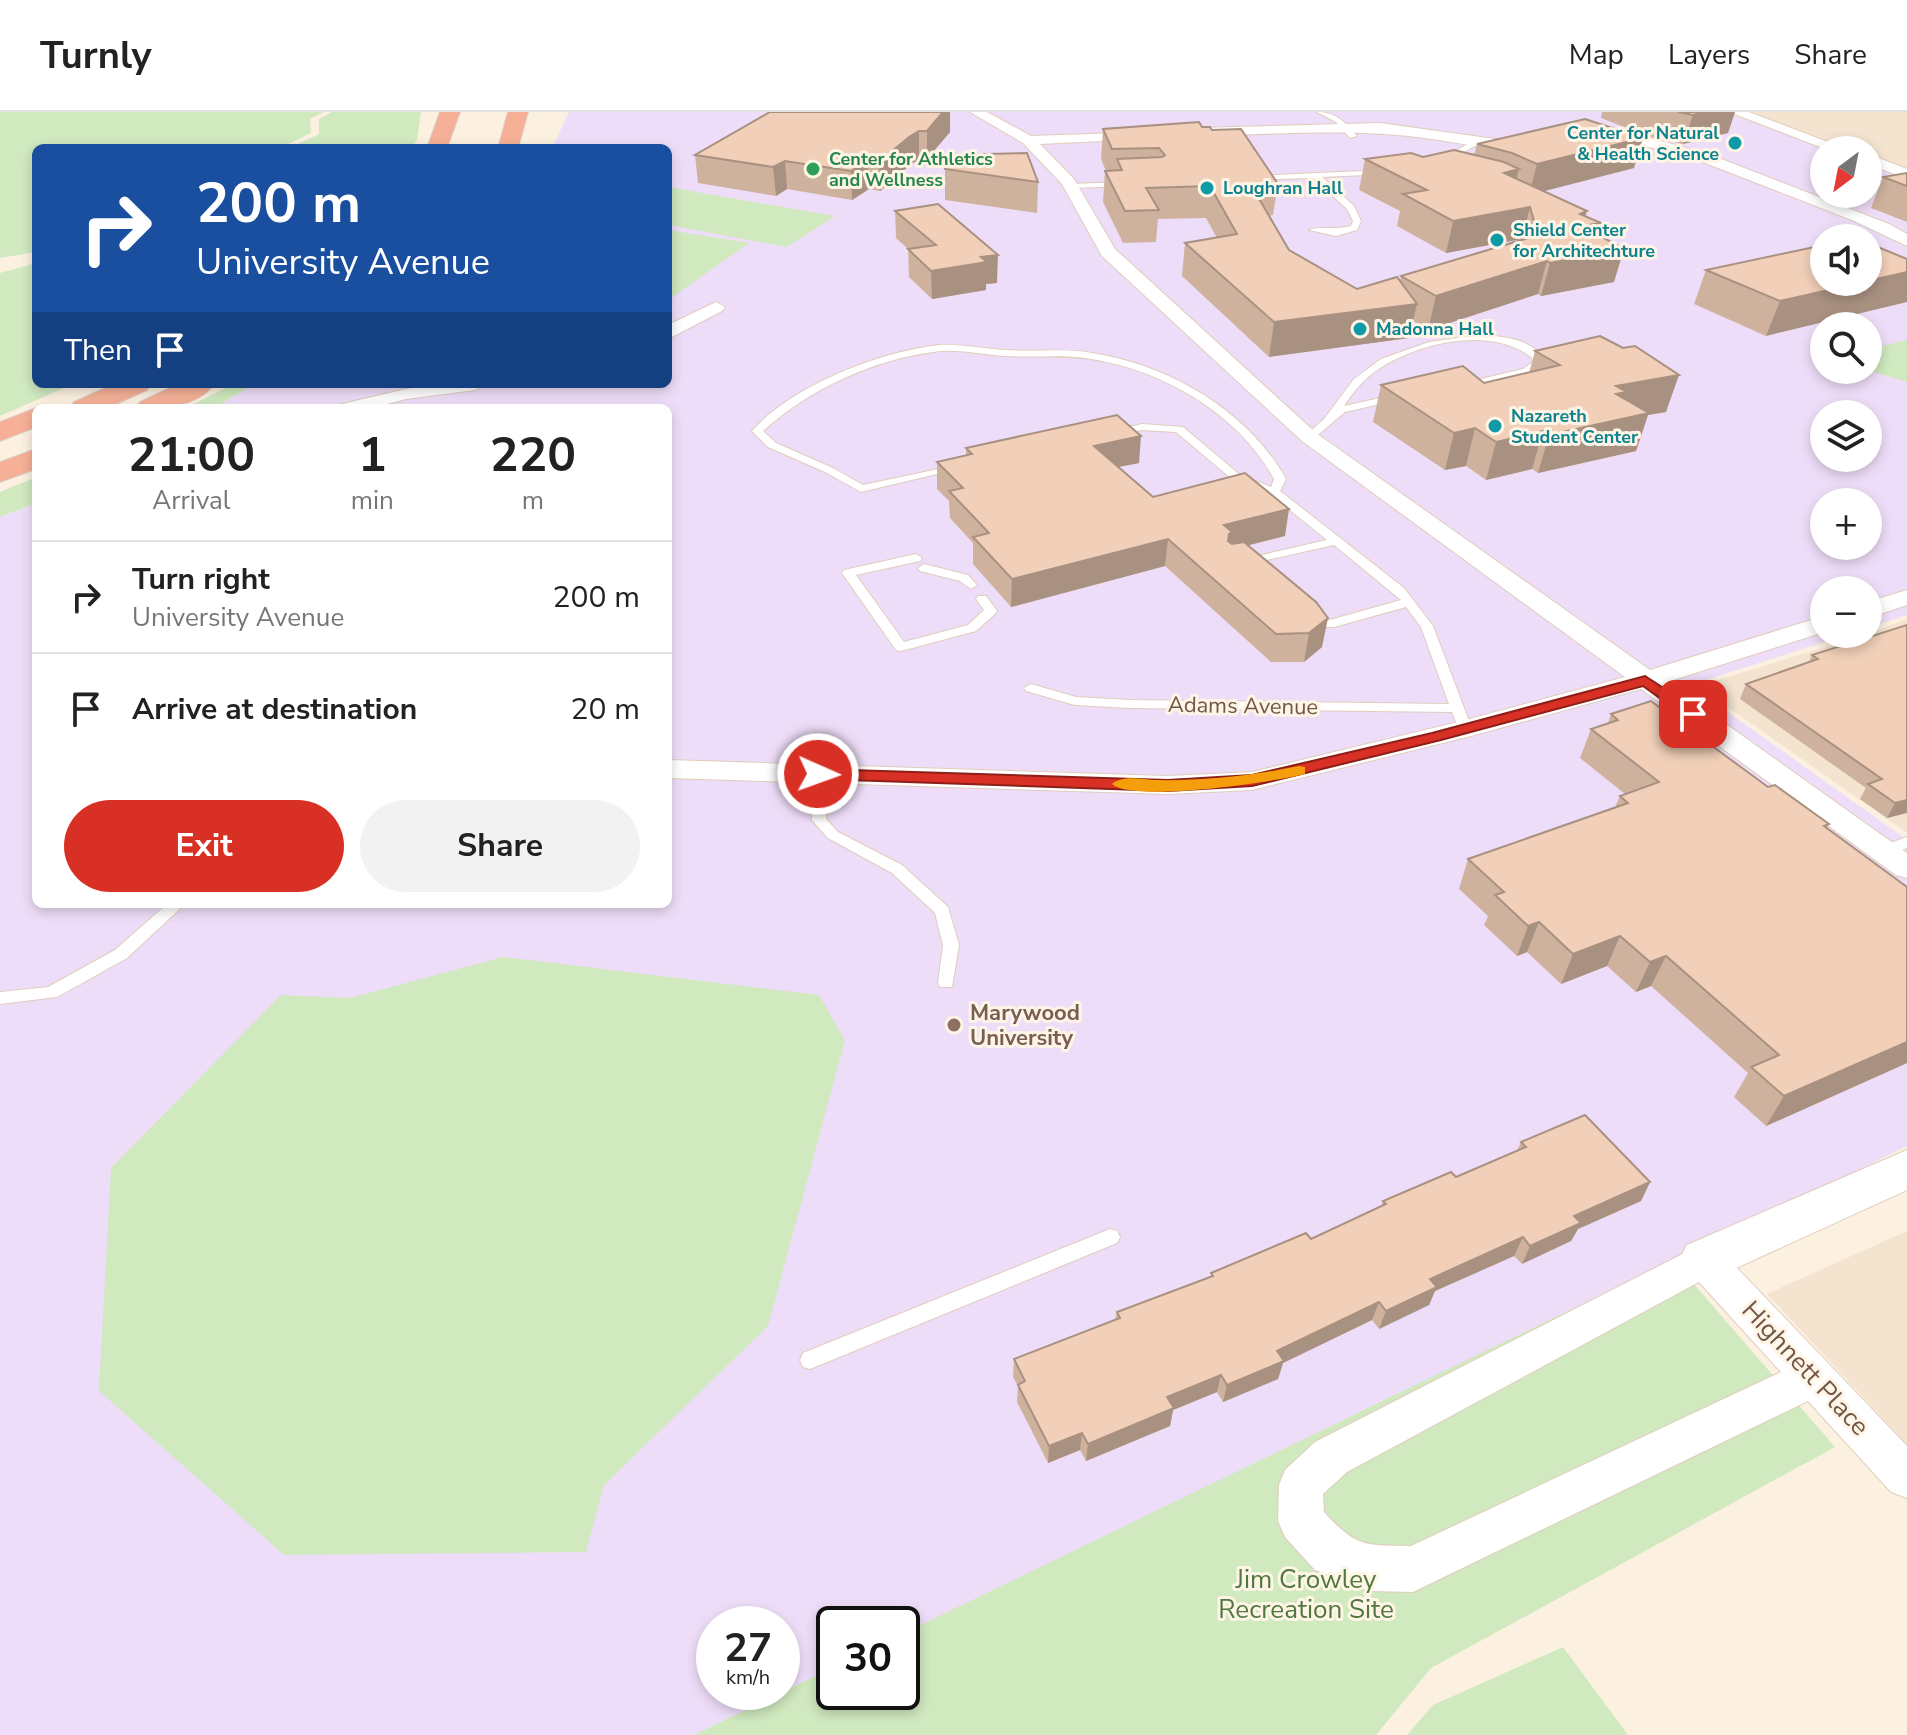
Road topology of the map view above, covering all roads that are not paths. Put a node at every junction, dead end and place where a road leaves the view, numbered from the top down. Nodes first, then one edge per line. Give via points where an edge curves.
1 (450, 112) edge
2 (518, 112) edge
3 (977, 112) edge
4 (1320, 112) edge
5 (1736, 112) edge
6 (1350, 131) junction
7 (1189, 133) edge
8 (1159, 134) edge
9 (1580, 135) edge
10 (1548, 138) edge
11 (1810, 139) edge
12 (1028, 140) junction
13 (1477, 142) junction
14 (438, 144) edge
15 (509, 144) edge
16 (1436, 165) edge
17 (1882, 165) edge
18 (1398, 170) edge
19 (1315, 175) junction
20 (1907, 176) edge
21 (1274, 177) edge
22 (1882, 182) edge
23 (1142, 183) edge
24 (1071, 186) junction
25 (1313, 230) dead end
26 (1902, 233) edge
27 (716, 307) dead end
28 (672, 331) edge
29 (99, 388) edge
30 (128, 388) edge
31 (192, 388) edge
32 (444, 388) edge
33 (1454, 388) edge
34 (1410, 396) edge
35 (64, 404) edge
36 (93, 404) edge
37 (158, 404) edge
38 (364, 404) edge
39 (32, 419) edge
40 (1329, 419) junction
41 (32, 430) edge
42 (0, 432) edge
43 (1309, 437) junction
44 (1095, 438) edge
45 (0, 443) edge
46 (32, 460) edge
47 (970, 465) edge
48 (0, 473) edge
49 (1274, 492) junction
50 (1336, 541) junction
51 (1231, 566) edge
52 (971, 585) dead end
53 (1907, 597) edge
54 (982, 599) dead end
55 (1408, 602) junction
56 (1882, 605) edge
57 (1330, 624) dead end
58 (1810, 628) edge
59 (1645, 680) junction
60 (1031, 688) dead end
61 (1461, 718) junction
62 (672, 769) edge
63 (818, 774) junction
64 (1895, 846) edge
65 (1907, 868) edge
66 (173, 908) edge
67 (946, 983) dead end
68 (0, 998) edge
69 (1907, 1169) edge
70 (1110, 1237) dead end
71 (1704, 1260) junction
72 (810, 1360) dead end
73 (1814, 1377) junction
74 (1907, 1477) edge

1 - 14 highway
2 - 15 highway
3 - 12 street
4 - 6 lane
5 - 11 street
6 - 7 street
6 - 13 street via 1411,130
8 - 12 street
9 - 26 street via 1627,138 1680,150
10 - 13 street
12 - 24 street
13 - 16 lane
17 - 20 street
18 - 19 lane
19 - 21 lane
19 - 25 lane via 1351,208 1357,221 1348,231
20 - 22 lane
23 - 24 lane
24 - 43 street via 1108,252
27 - 28 street
29 - 35 highway
30 - 36 highway
31 - 37 highway
32 - 38 street
33 - 40 lane via 1526,371 1538,363 1537,357 1498,338 1463,338 1422,348 1370,370
34 - 40 lane via 1365,402
39 - 42 highway
40 - 43 lane
41 - 45 highway
43 - 59 street
44 - 49 lane via 1142,427 1179,429 1236,477
46 - 48 highway
47 - 49 lane via 861,489 772,445 757,431 773,414 843,377 931,349 1093,356 1158,374 1230,418 1260,446 1280,479
49 - 50 lane
50 - 51 lane
50 - 55 lane
52 - 54 lane via 920,563 848,573 901,647 972,628 991,611
53 - 56 street
55 - 57 lane
55 - 61 lane via 1427,626
58 - 59 street
59 - 61 street
59 - 64 street
60 - 61 lane, Adams Avenue via 1075,701
61 - 63 street via 1252,781 1168,785
62 - 63 street
63 - 67 lane via 819,820 833,835 897,869 942,911 951,945
64 - 65 street
66 - 68 lane via 121,954 51,993
69 - 71 street
70 - 72 lane
71 - 73 street, Highnett Place
71 - 73 street via 1331,1457 1301,1485 1301,1521 1331,1554 1370,1568 1413,1569
73 - 74 street, Highnett Place

